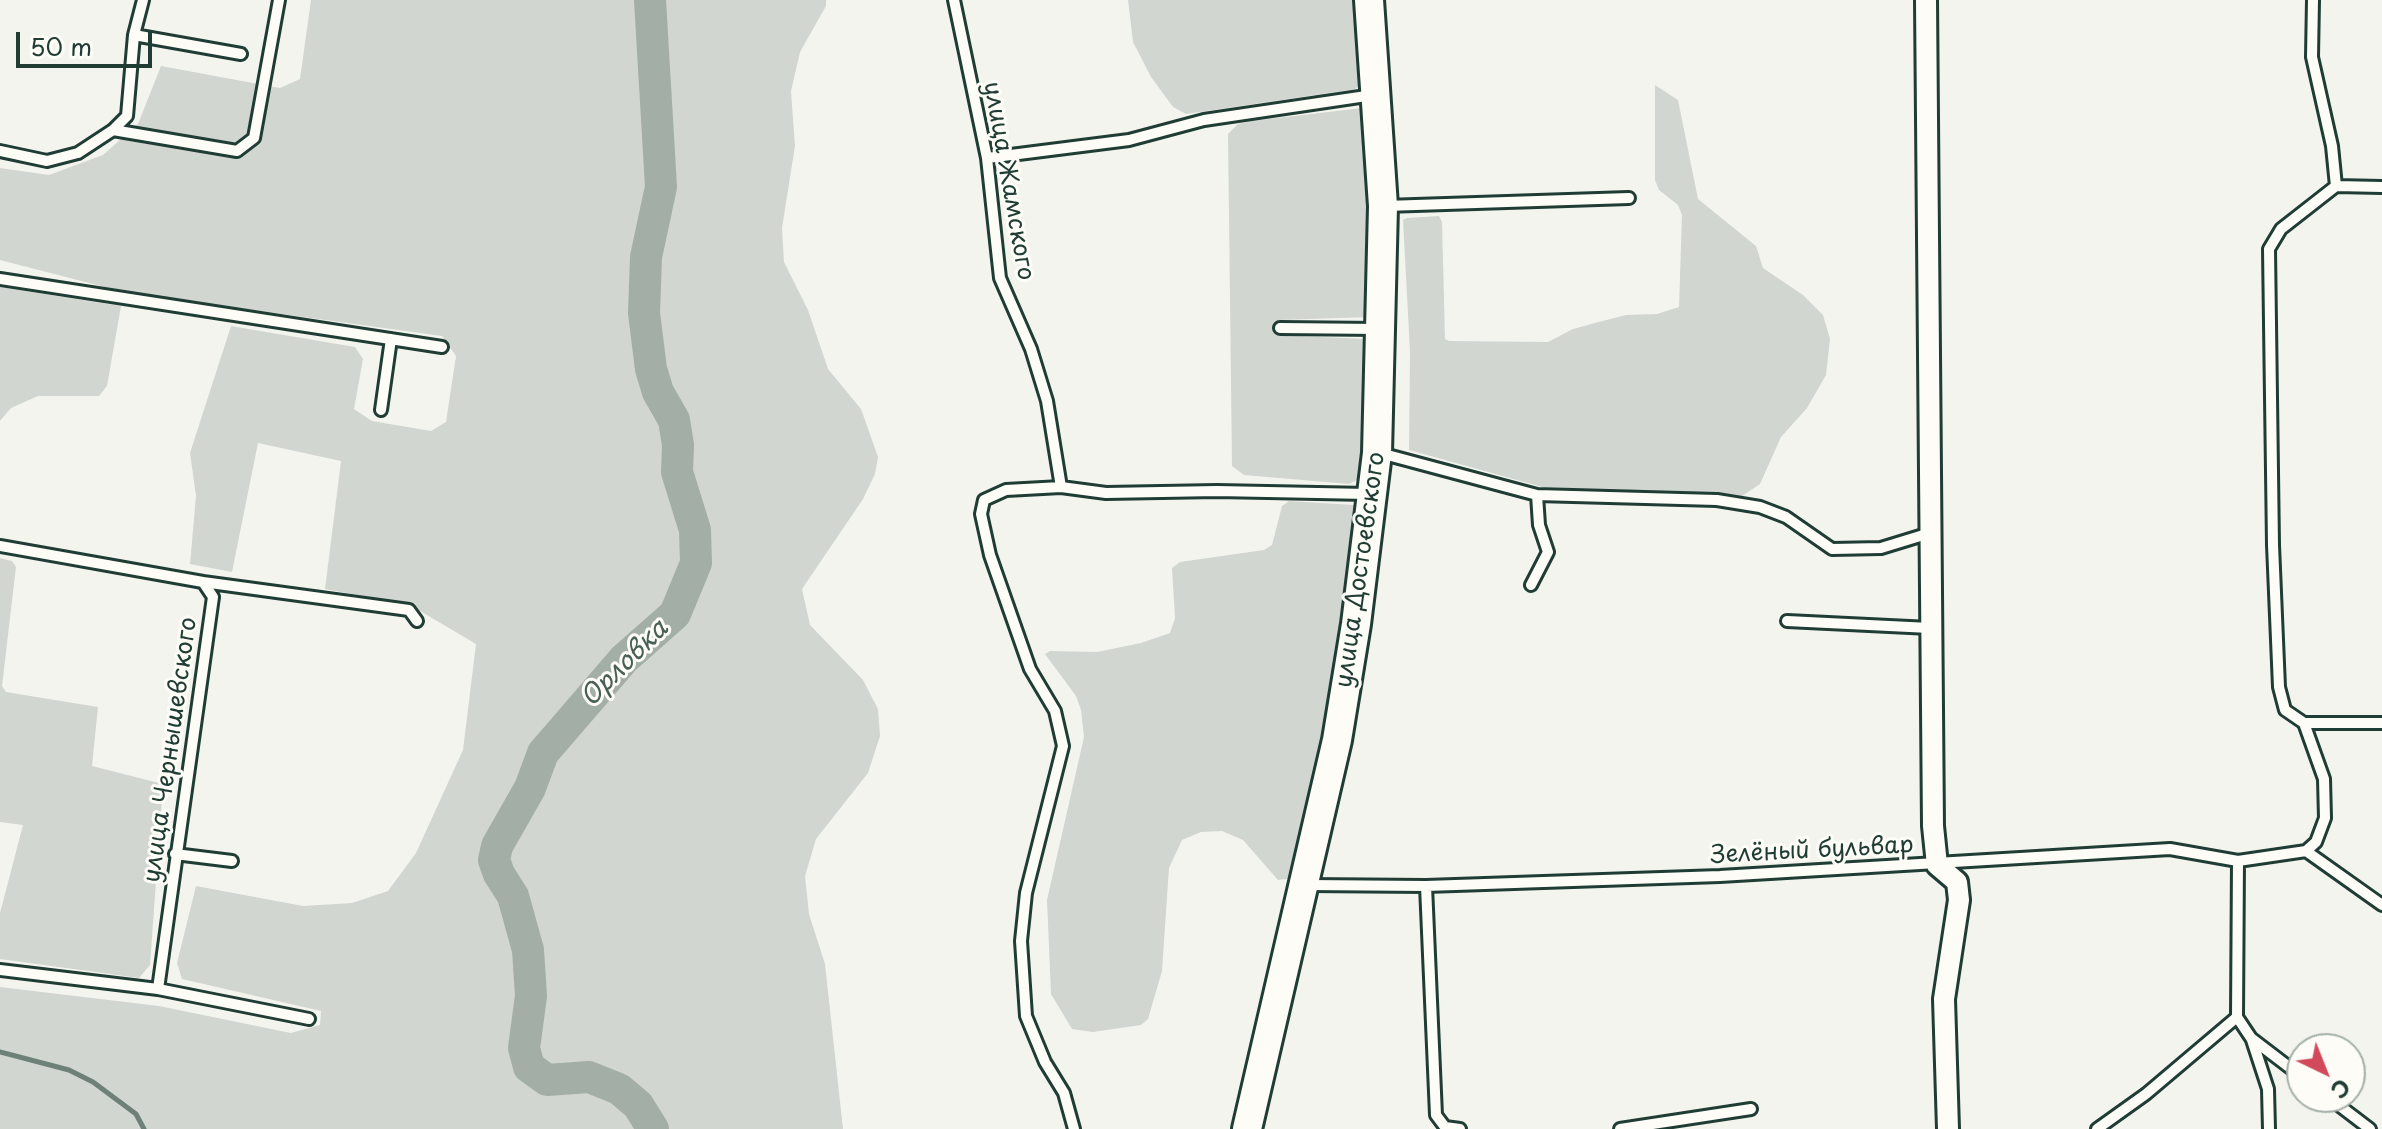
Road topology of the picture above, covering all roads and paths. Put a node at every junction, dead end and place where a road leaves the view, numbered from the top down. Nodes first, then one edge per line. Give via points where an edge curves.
1 (143, 0) edge
2 (279, 0) edge
3 (954, 0) edge
4 (1369, 0) edge
5 (1926, 0) edge
6 (2313, 0) edge
7 (134, 35) junction
8 (241, 54) dead end
9 (1373, 95) junction
10 (113, 130) junction
11 (0, 151) edge
12 (987, 158) junction
13 (2336, 186) junction
14 (2382, 187) edge
15 (1629, 198) dead end
16 (1383, 206) junction
17 (0, 279) edge
18 (1280, 328) dead end
19 (1382, 329) junction
20 (391, 339) junction
21 (442, 347) dead end
22 (381, 410) dead end
23 (1377, 453) junction
24 (1061, 487) junction
25 (1370, 494) junction
26 (1537, 495) junction
27 (1930, 533) junction
28 (0, 546) edge
29 (203, 582) junction
30 (1531, 585) dead end
31 (417, 621) dead end
32 (1787, 621) dead end
33 (1930, 628) junction
34 (2304, 723) junction
35 (2382, 723) edge
36 (2306, 851) junction
37 (175, 854) junction
38 (232, 861) dead end
39 (2238, 861) junction
40 (1937, 865) junction
41 (1305, 885) junction
42 (1426, 886) junction
43 (2382, 905) edge
44 (0, 970) edge
45 (158, 989) junction
46 (2237, 1017) junction
47 (309, 1019) dead end
48 (2251, 1038) junction
49 (2286, 1065) edge
50 (1751, 1109) dead end
51 (2349, 1113) edge
52 (1074, 1129) edge
53 (1247, 1129) edge
54 (1460, 1129) edge
55 (1620, 1129) edge
56 (1948, 1129) edge
57 (2097, 1129) edge
58 (2269, 1129) edge
59 (2370, 1129) edge

1 - 7 lane
2 - 10 lane via 254,138 237,151
3 - 12 lane, улица Жамского
4 - 9 main road, улица Достоевского
5 - 27 street
6 - 13 lane via 2312,57
7 - 8 lane
7 - 10 lane via 127,116
9 - 12 lane via 1204,120 1129,140
9 - 16 main road, улица Достоевского
10 - 11 lane via 78,153 47,161
12 - 24 lane, улица Жамского via 1000,278 1047,401
13 - 14 lane
13 - 34 lane via 2281,229 2269,249 2279,687 2285,710
15 - 16 lane
16 - 19 main road, улица Достоевского
17 - 20 lane
18 - 19 lane
19 - 23 main road, улица Достоевского
20 - 21 lane
20 - 22 lane
23 - 25 main road, улица Достоевского
23 - 26 lane
24 - 25 lane via 1106,493
24 - 52 lane via 1006,490 984,500 981,514 1015,627 1030,669 1055,711 1063,746 1026,893 1021,941 1026,1016 1064,1093
25 - 41 main road, улица Достоевского via 1337,740
26 - 27 lane via 1717,500 1760,507 1786,517 1832,549 1881,548
26 - 30 lane via 1548,552
27 - 33 street
28 - 29 lane
29 - 31 lane via 409,610
29 - 37 lane, улица Чернышевского via 213,597
32 - 33 lane
33 - 40 street
34 - 35 lane
34 - 36 lane via 2324,779 2325,818 2316,842
36 - 39 lane, Зелёный бульвар
36 - 43 lane
37 - 38 lane
37 - 45 lane, улица Чернышевского
39 - 40 lane, Зелёный бульвар via 2170,849
39 - 46 lane
40 - 42 lane, Зелёный бульвар
40 - 56 street via 1957,882 1959,900 1944,999
41 - 42 lane, Зелёный бульвар
41 - 53 main road, улица Достоевского
42 - 54 lane via 1436,1115 1445,1127
44 - 45 lane
45 - 47 lane
46 - 48 lane
46 - 57 lane
48 - 49 lane
48 - 58 lane via 2268,1089
50 - 55 lane
51 - 59 lane

